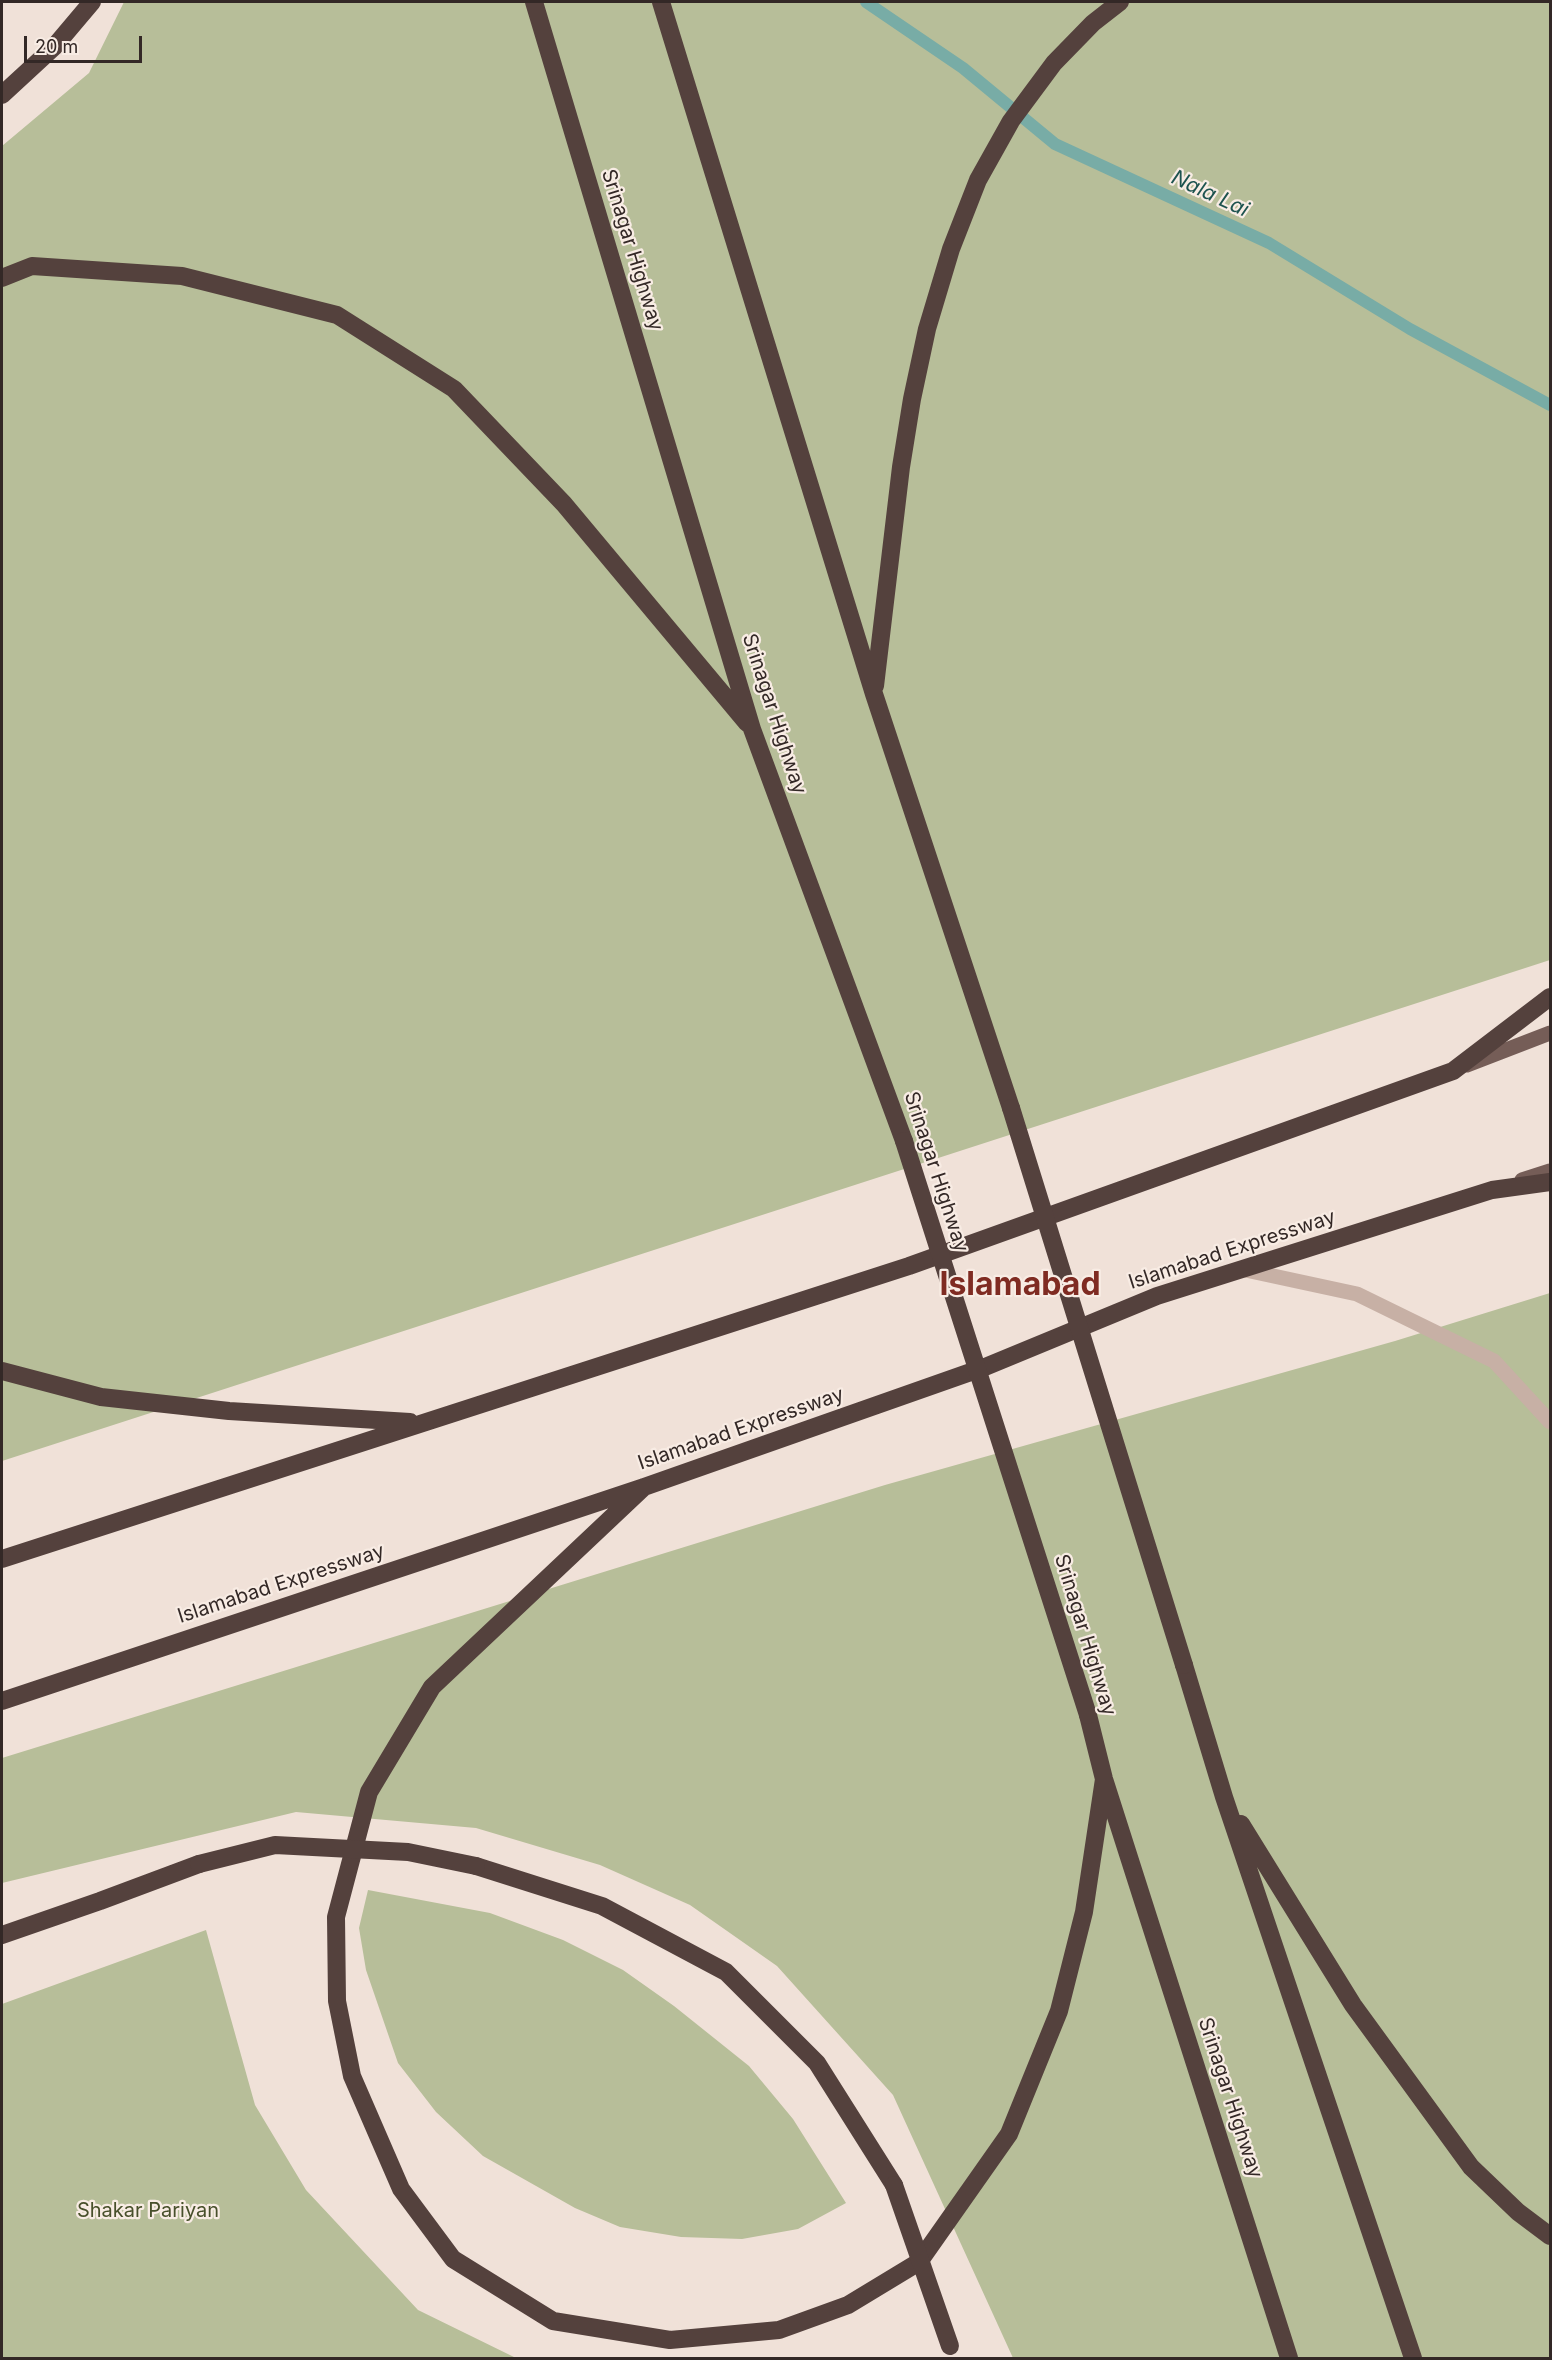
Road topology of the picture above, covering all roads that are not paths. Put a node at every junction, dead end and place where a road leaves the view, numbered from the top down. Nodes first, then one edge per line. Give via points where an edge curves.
1 (92, 2) edge
2 (534, 2) edge
3 (661, 2) edge
4 (1120, 2) edge
5 (2, 95) edge
6 (2, 278) edge
7 (874, 694) junction
8 (752, 729) junction
9 (1551, 997) edge
10 (1551, 1033) edge
11 (1453, 1071) junction
12 (1551, 1171) edge
13 (1551, 1182) edge
14 (1491, 1190) junction
15 (1241, 1269) junction
16 (2, 1371) edge
17 (421, 1422) junction
18 (1551, 1422) edge
19 (644, 1487) junction
20 (2, 1559) edge
21 (2, 1701) edge
22 (1104, 1779) junction
23 (1224, 1797) junction
24 (2, 1935) edge
25 (1551, 2236) edge
26 (953, 2352) edge
27 (1289, 2358) edge
28 (1413, 2358) edge

1 - 5 highway via 54,47
2 - 8 highway, Srinagar Highway
3 - 7 highway
4 - 7 highway via 1054,63 1011,121 978,180 951,249 924,340 902,467
6 - 8 highway via 32,266 182,276 337,315 454,389 564,504
7 - 23 highway, bridge via 1011,1108
8 - 22 highway, Srinagar Highway, bridge via 904,1140 1088,1715
9 - 11 highway
10 - 11 main road
11 - 17 highway via 909,1266
12 - 14 main road
13 - 14 highway, Islamabad Expressway
14 - 15 highway, Islamabad Expressway
15 - 18 lane via 1357,1294 1484,1355
15 - 19 highway, Islamabad Expressway via 1157,1296 985,1367
16 - 17 highway via 101,1397 229,1411
17 - 20 highway
19 - 21 highway, Islamabad Expressway
19 - 22 highway via 432,1687 369,1792 336,1917 337,2001 352,2076 401,2188 453,2259 554,2321 670,2340 778,2330 848,2306 919,2262 1009,2134 1059,2011 1084,1912
22 - 27 highway, Srinagar Highway
23 - 25 highway via 1353,2005 1471,2167 1518,2212
23 - 28 highway
24 - 26 highway, bridge via 199,1864 275,1845 408,1852 476,1866 602,1906 726,1972 817,2063 894,2186

